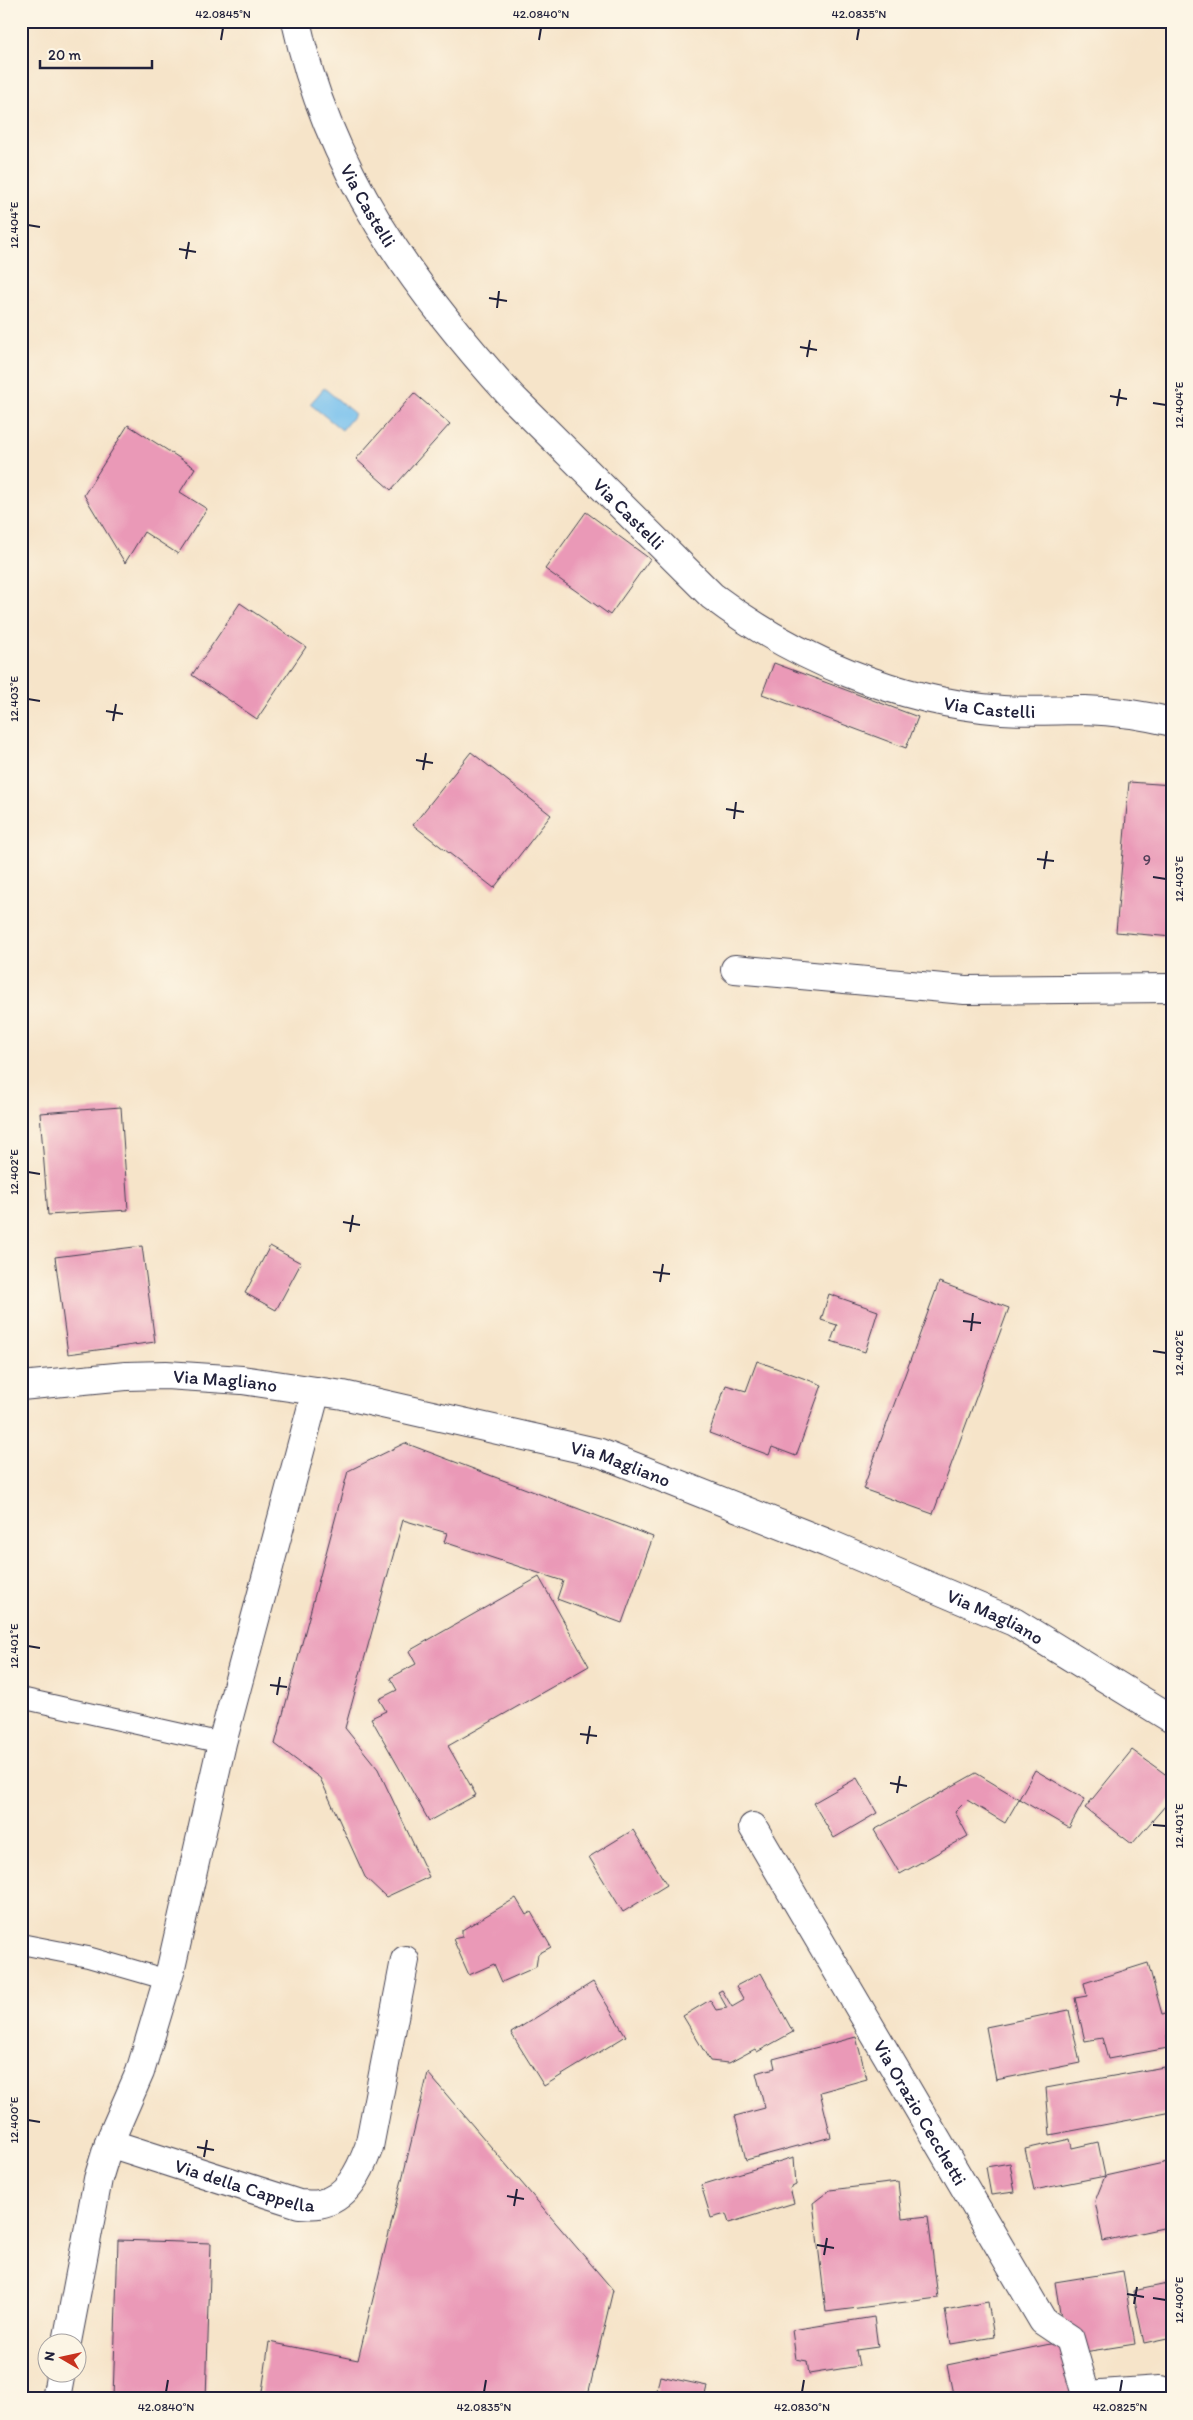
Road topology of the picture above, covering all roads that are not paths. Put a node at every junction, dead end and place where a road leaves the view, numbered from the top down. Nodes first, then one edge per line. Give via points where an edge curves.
1 (296, 21) edge
2 (1172, 722) edge
3 (735, 969) dead end
4 (1172, 988) edge
5 (21, 1386) edge
6 (316, 1391) junction
7 (21, 1698) edge
8 (1172, 1719) edge
9 (222, 1743) junction
10 (753, 1827) dead end
11 (21, 1944) edge
12 (406, 1960) dead end
13 (168, 1980) junction
14 (109, 2143) junction
15 (69, 2332) edge
16 (59, 2382) edge
17 (1087, 2397) edge
18 (56, 2399) edge
19 (1161, 2399) edge

1 - 2 street, Via Castelli via 314,86 334,138 377,222 411,276 462,341 513,398 712,596 736,614 798,649 842,669 909,692 1000,710 1109,712
3 - 4 street via 965,990
5 - 6 street, Via Magliano via 166,1375 242,1380
6 - 8 street, Via Magliano via 600,1453 1014,1622
6 - 9 street
7 - 9 lane
9 - 13 street
10 - 17 street, Via Orazio Cecchetti via 1043,2321 1070,2339
11 - 13 lane via 88,1957
12 - 14 street, Via della Cappella via 369,2147 351,2184 338,2197 319,2204 299,2204
13 - 14 street via 140,2072
14 - 15 street via 98,2180
16 - 18 street
17 - 19 street, Via Orazio Cecchetti via 1160,2390

